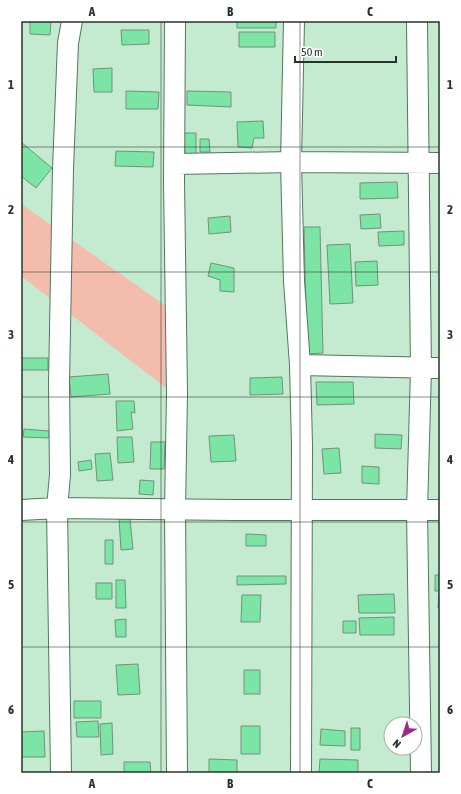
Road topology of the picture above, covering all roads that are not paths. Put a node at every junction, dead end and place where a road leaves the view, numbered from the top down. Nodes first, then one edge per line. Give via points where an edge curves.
1 (72, 21) edge
2 (175, 21) edge
3 (294, 21) edge
4 (417, 21) edge
5 (291, 162) junction
6 (419, 163) junction
7 (440, 163) edge
8 (175, 164) junction
9 (300, 365) junction
10 (430, 368) edge
11 (57, 508) junction
12 (175, 509) junction
13 (21, 510) edge
14 (301, 510) junction
15 (440, 510) edge
16 (417, 511) junction
17 (61, 773) edge
18 (177, 773) edge
19 (301, 773) edge
20 (422, 773) edge

1 - 11 street via 68,43 62,179 60,475
2 - 8 street
3 - 5 street
4 - 6 street
5 - 6 street
5 - 8 street
5 - 9 street via 294,281
6 - 7 street
6 - 10 street
8 - 12 street
9 - 10 street
9 - 14 street
10 - 16 street
11 - 12 street
11 - 13 street
11 - 17 street
12 - 14 street
12 - 18 street
14 - 16 street
14 - 19 street
15 - 16 street
16 - 20 street

